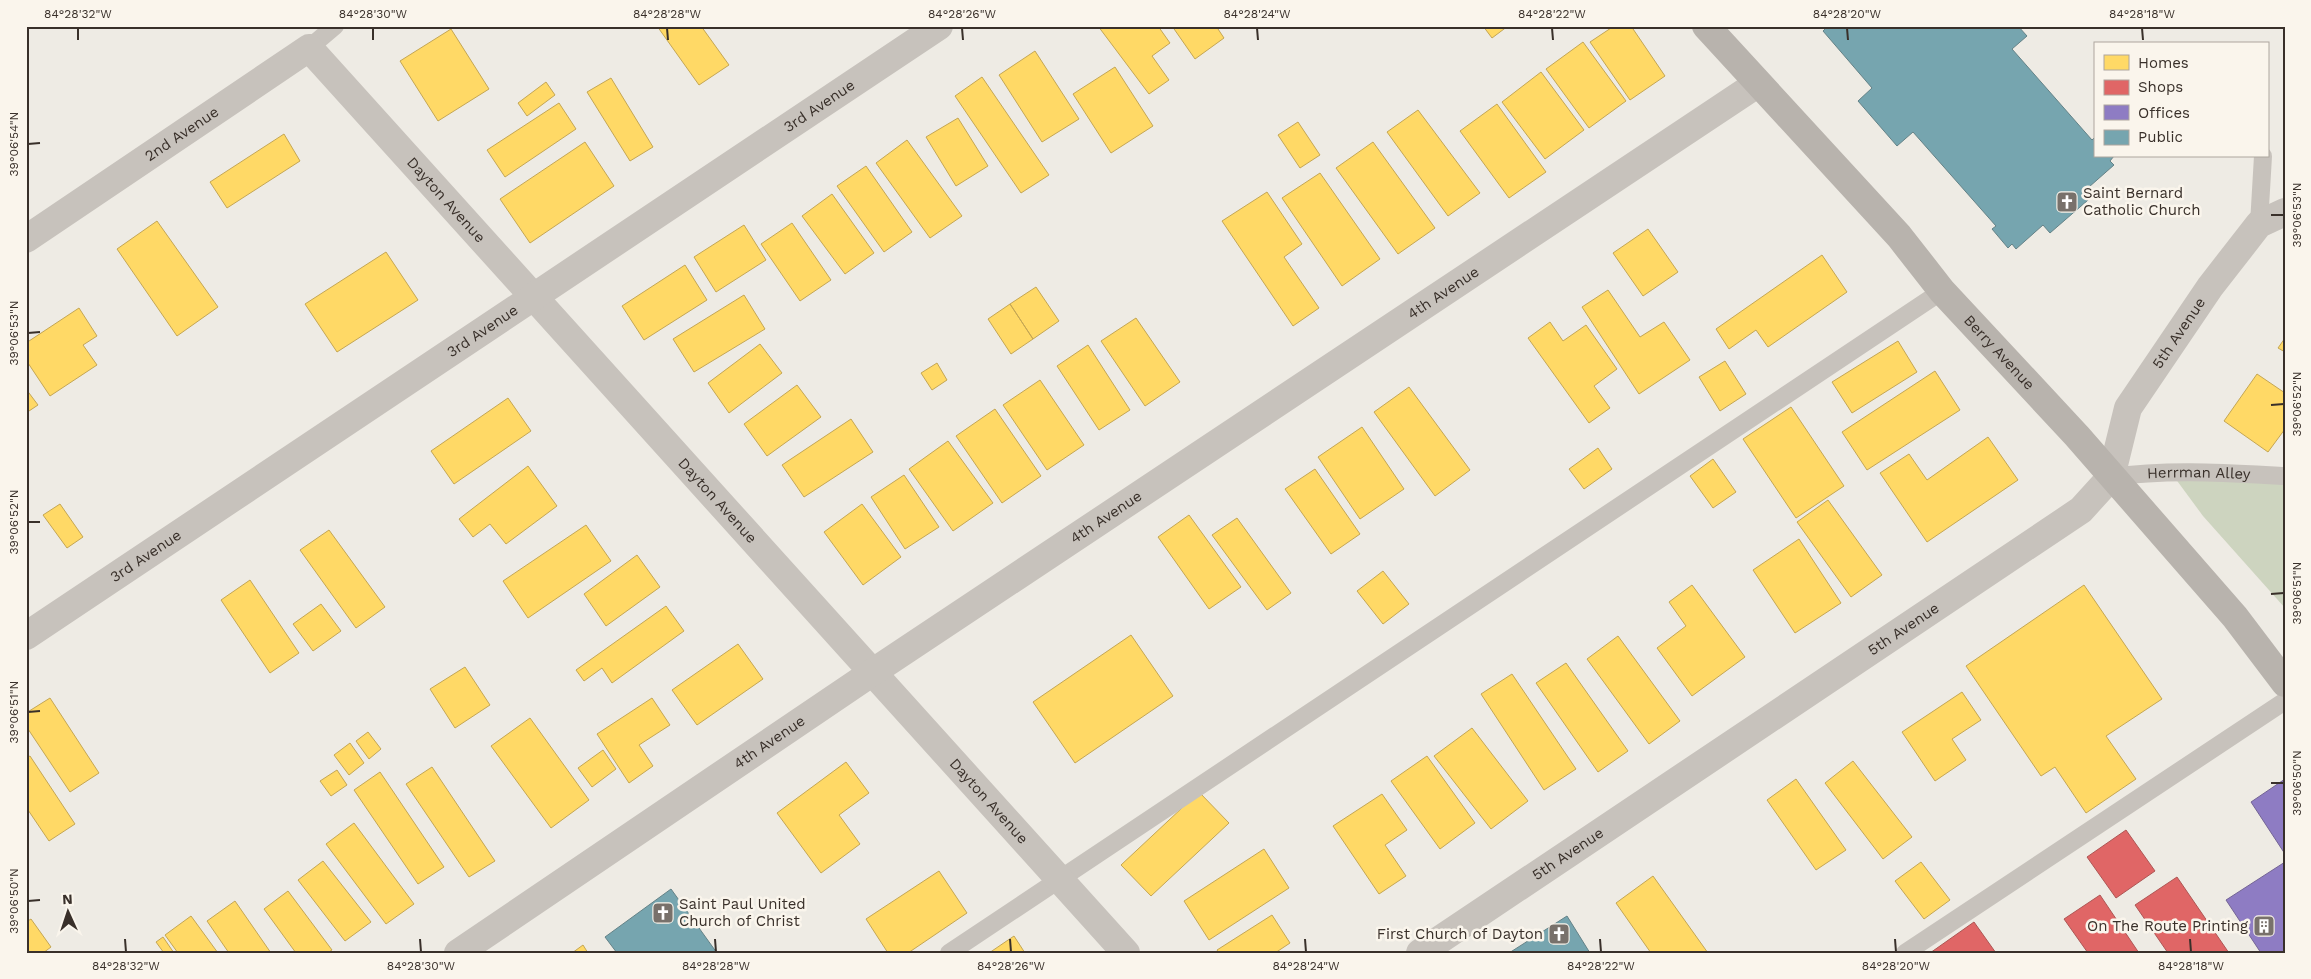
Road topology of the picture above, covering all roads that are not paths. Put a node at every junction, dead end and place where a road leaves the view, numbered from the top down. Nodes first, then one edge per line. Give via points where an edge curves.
1 (334, 26) edge
2 (939, 26) edge
3 (1706, 26) edge
4 (309, 48) junction
5 (1757, 84) junction
6 (2262, 158) edge
7 (2285, 212) edge
8 (2259, 224) junction
9 (26, 239) edge
10 (1942, 291) junction
11 (534, 296) junction
12 (2285, 476) edge
13 (2111, 477) junction
14 (26, 636) edge
15 (873, 672) junction
16 (2285, 684) edge
17 (2285, 701) edge
18 (1059, 879) junction
19 (458, 953) edge
20 (950, 953) edge
21 (1126, 953) edge
22 (1420, 953) edge
23 (1905, 953) edge

1 - 4 lane, 2nd Avenue
2 - 11 street, 3rd Avenue
3 - 5 street, Berry Avenue
4 - 9 street, 2nd Avenue
4 - 11 street, Dayton Avenue
5 - 10 street, Berry Avenue via 1899,236
5 - 15 street, 4th Avenue
6 - 8 lane
7 - 8 street, 5th Avenue
8 - 13 street, 5th Avenue via 2210,287 2128,408
10 - 13 street, Berry Avenue
10 - 18 lane
11 - 14 street, 3rd Avenue
11 - 15 street, Dayton Avenue
12 - 13 lane, Herrman Alley via 2187,471
13 - 16 street, Berry Avenue via 2235,617
13 - 22 street, 5th Avenue via 2081,510
15 - 18 street, Dayton Avenue
15 - 19 street, 4th Avenue
17 - 23 lane
18 - 20 lane
18 - 21 street, Dayton Avenue

